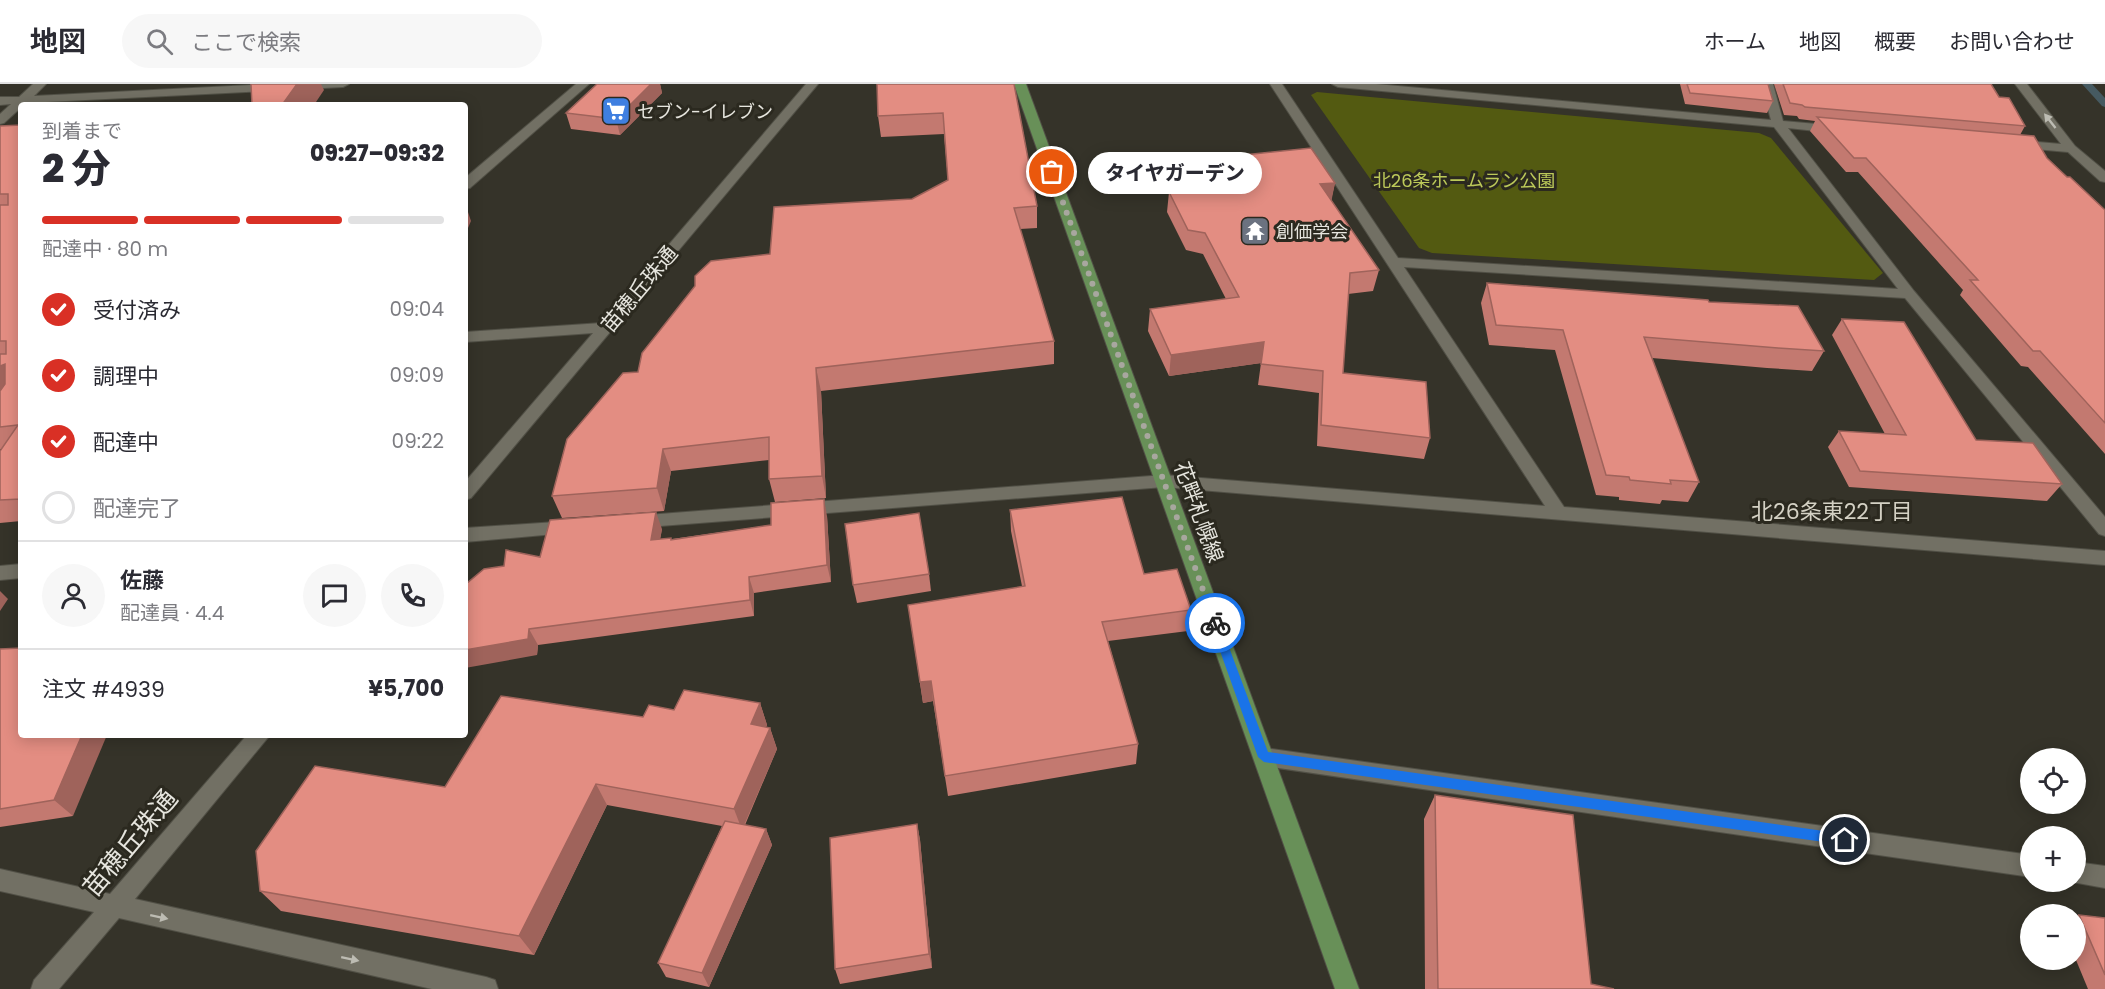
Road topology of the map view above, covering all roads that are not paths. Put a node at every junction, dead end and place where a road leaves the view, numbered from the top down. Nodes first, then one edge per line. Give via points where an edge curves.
1 (39, 84) edge
2 (343, 84) edge
3 (583, 84) edge
4 (812, 84) edge
5 (1020, 84) edge
6 (1276, 84) edge
7 (1338, 84) edge
8 (1767, 84) edge
9 (2022, 84) edge
10 (22, 99) junction
11 (0, 101) edge
12 (19, 102) edge
13 (18, 103) edge
14 (0, 120) edge
15 (1778, 124) junction
16 (1849, 130) edge
17 (2001, 143) edge
18 (2071, 149) junction
19 (2105, 178) edge
20 (468, 182) edge
21 (1393, 262) junction
22 (1909, 294) junction
23 (607, 327) junction
24 (468, 337) edge
25 (1164, 481) junction
26 (468, 490) edge
27 (1559, 514) junction
28 (618, 523) edge
29 (594, 525) edge
30 (2105, 529) edge
31 (468, 535) edge
32 (2105, 558) edge
33 (18, 571) edge
34 (0, 573) edge
35 (257, 738) edge
36 (1264, 757) junction
37 (2020, 864) edge
38 (2086, 874) edge
39 (2105, 877) edge
40 (0, 880) edge
41 (113, 907) junction
42 (43, 989) edge
43 (486, 989) edge
44 (1347, 989) edge

1 - 10 street
2 - 10 street
3 - 20 street
4 - 23 street, 苗穂丘珠通
5 - 25 main road, 花畔札幌線
6 - 21 street
7 - 15 street
8 - 15 street
18 -> 9 street
10 - 11 street
10 - 12 street
13 - 14 street
15 - 16 street
15 - 22 street
17 - 18 street
18 - 19 street
21 - 22 street
21 - 27 street
22 - 30 street
23 - 24 street
23 - 26 street, 苗穂丘珠通
25 - 27 street
25 - 28 street
25 - 36 main road, 花畔札幌線
27 - 32 street
29 - 31 street
33 - 34 street
35 - 41 street, 苗穂丘珠通
36 - 37 street
36 - 44 main road, 花畔札幌線
38 - 39 street
40 - 41 street
41 - 42 street, 苗穂丘珠通
41 -> 43 street

